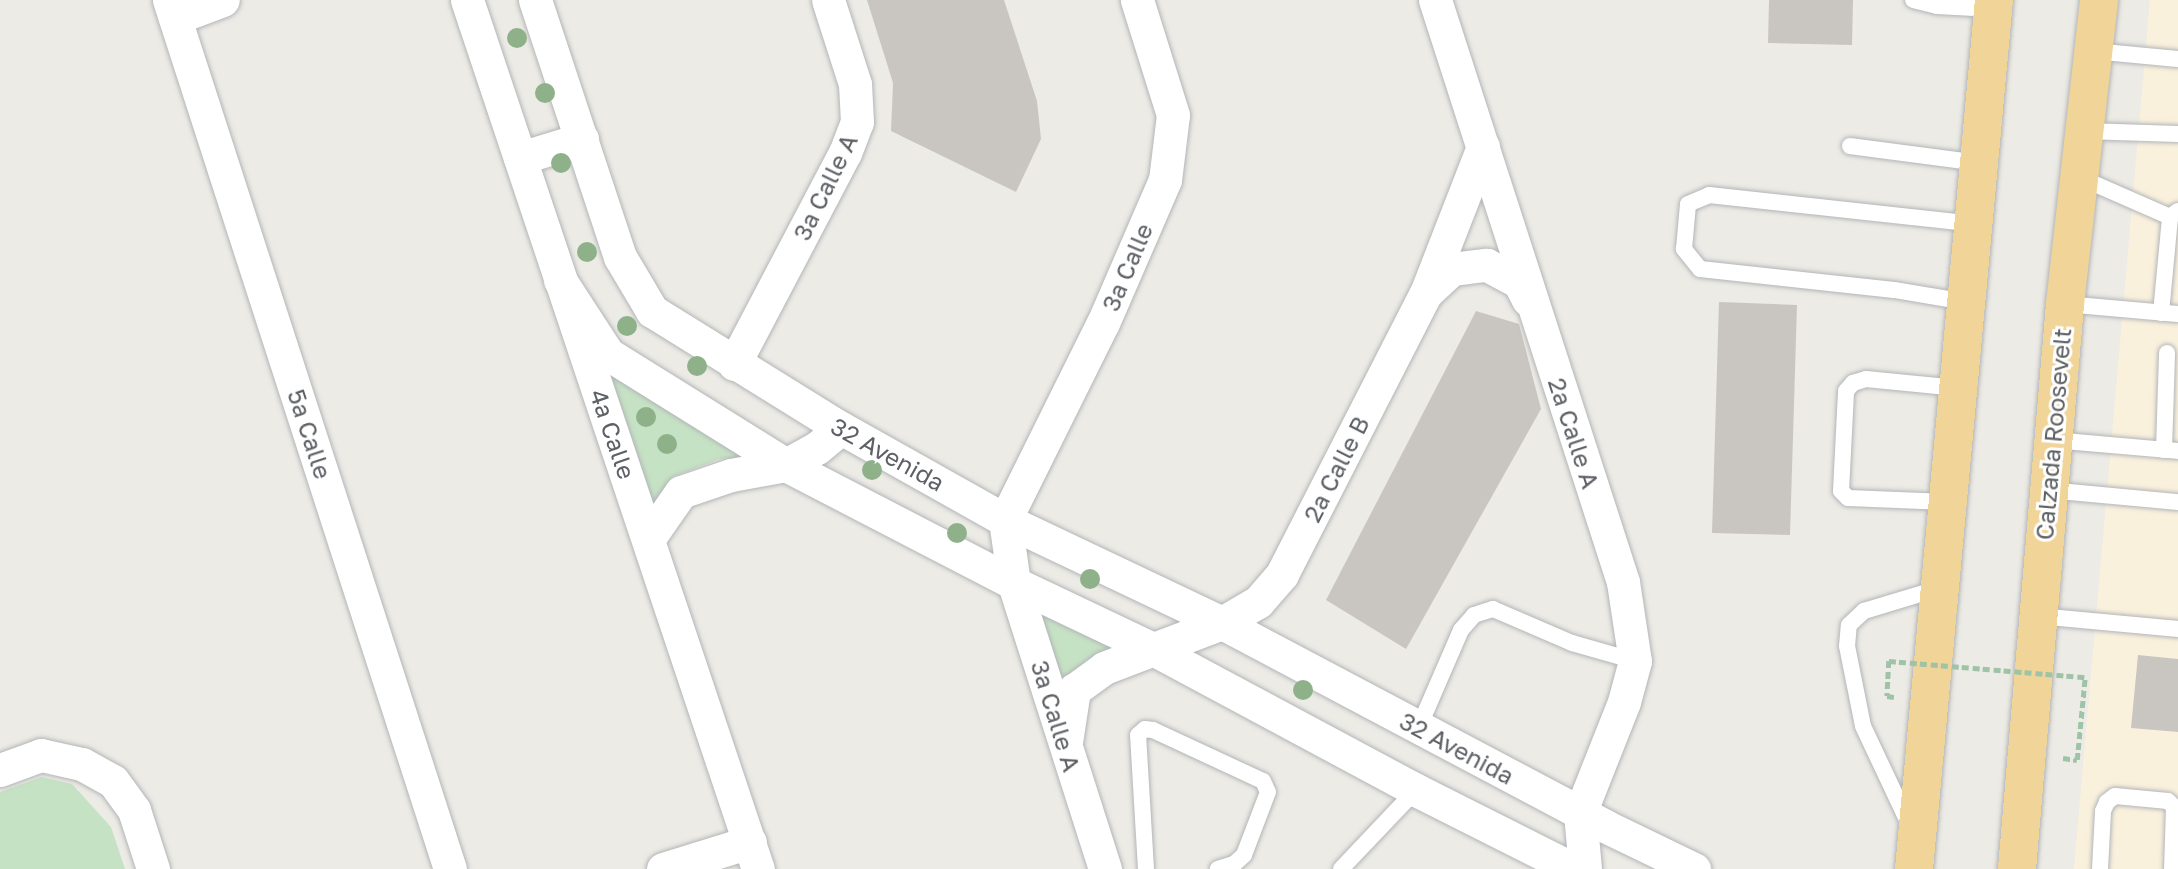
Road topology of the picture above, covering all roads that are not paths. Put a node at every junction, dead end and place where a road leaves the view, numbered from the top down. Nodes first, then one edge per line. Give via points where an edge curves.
1 (223, 0) edge
2 (467, 0) edge
3 (536, 0) edge
4 (828, 0) edge
5 (1137, 0) edge
6 (1435, 0) edge
7 (1913, 0) edge
8 (2099, 0) edge
9 (1994, 5) edge
10 (172, 9) edge
11 (2093, 51) junction
12 (2178, 59) edge
13 (2084, 131) junction
14 (2178, 134) edge
15 (582, 139) junction
16 (1483, 146) junction
17 (1850, 146) dead end
18 (520, 158) junction
19 (1979, 163) junction
20 (2079, 177) junction
21 (2174, 214) edge
22 (1974, 224) junction
23 (560, 280) junction
24 (1426, 293) junction
25 (1966, 302) junction
26 (2064, 304) junction
27 (1535, 314) junction
28 (2170, 314) edge
29 (2167, 353) dead end
30 (734, 364) junction
31 (1958, 388) junction
32 (841, 428) junction
33 (2053, 440) junction
34 (2171, 451) edge
35 (786, 465) junction
36 (2048, 490) junction
37 (1947, 502) junction
38 (2178, 502) edge
39 (1005, 520) junction
40 (649, 538) junction
41 (1014, 583) junction
42 (1940, 588) junction
43 (2038, 616) junction
44 (1222, 623) junction
45 (2178, 629) edge
46 (1153, 649) junction
47 (1635, 661) junction
48 (1419, 727) junction
49 (1065, 748) junction
50 (0, 770) edge
51 (1416, 790) junction
52 (1580, 813) junction
53 (1915, 855) edge
54 (754, 856) edge
55 (153, 869) edge
56 (450, 869) edge
57 (663, 869) edge
58 (1105, 869) edge
59 (1146, 869) edge
60 (1218, 869) edge
61 (1341, 869) edge
62 (1573, 869) edge
63 (1585, 869) edge
64 (1694, 869) edge
65 (2017, 869) edge
66 (2100, 869) edge
67 (2172, 869) edge

1 - 10 street
2 - 18 street, 4a Calle
3 - 15 street
4 - 30 street, 3a Calle A via 855,84 857,122
5 - 39 street, 3a Calle via 1173,115 1165,180 1103,323
6 - 16 street, 2a Calle A
7 - 9 lane via 1937,6
8 - 11 highway, Calzada Roosevelt
9 - 19 highway
10 - 56 street, 5a Calle
11 - 12 lane
11 - 13 highway, Calzada Roosevelt
13 - 14 lane
13 - 20 highway, Calzada Roosevelt
15 - 18 street
15 - 30 street, 32 Avenida via 620,257 652,311
16 - 24 street, 2a Calle B
16 - 27 street, 2a Calle A
17 - 19 lane
18 - 23 street, 4a Calle
19 - 22 highway
20 - 21 lane
20 - 26 highway, Calzada Roosevelt
21 - 28 lane
22 - 25 highway
22 - 25 lane via 1709,195 1688,204 1684,249 1700,269
23 - 35 street via 608,354
23 - 40 street, 4a Calle
24 - 27 street, 2a Calle B via 1452,269 1488,265 1519,282
24 - 44 street, 2a Calle B via 1282,574 1258,603
25 - 31 highway
26 - 28 lane
26 - 33 highway, Calzada Roosevelt
27 - 47 street, 2a Calle A via 1623,582
29 - 34 lane
30 - 32 street, 32 Avenida
31 - 37 highway
31 - 37 lane via 1866,379 1846,391 1841,492 1848,498
32 - 35 street
32 - 39 street, 32 Avenida
33 - 34 lane
33 - 36 highway, Calzada Roosevelt
35 - 40 street via 731,475 681,492
35 - 41 street
36 - 38 lane
36 - 43 highway, Calzada Roosevelt
37 - 42 highway
39 - 41 street, 3a Calle A
39 - 44 street, 32 Avenida
40 - 54 street, 4a Calle
41 - 46 street
41 - 49 street, 3a Calle A
42 - 53 highway
42 - 53 lane via 1864,611 1849,625 1847,646 1863,726
43 - 45 lane
43 - 65 highway, Calzada Roosevelt
44 - 46 street
44 - 48 street, 32 Avenida
46 - 49 street via 1104,668 1074,690
46 - 51 street
47 - 48 lane via 1572,643 1493,609 1474,615 1461,630
47 - 52 street, 2a Calle A via 1624,702
48 - 52 street, 32 Avenida
49 - 58 street, 3a Calle A
50 - 55 street via 41,755 82,764 113,781 134,810
51 - 61 lane
51 - 62 street
52 - 63 street, 2a Calle A
52 - 64 street, 32 Avenida
54 - 57 street
59 - 60 lane via 1138,735 1145,729 1263,781 1268,792 1244,855
66 - 67 lane via 2103,811 2115,796 2168,801 2174,807

